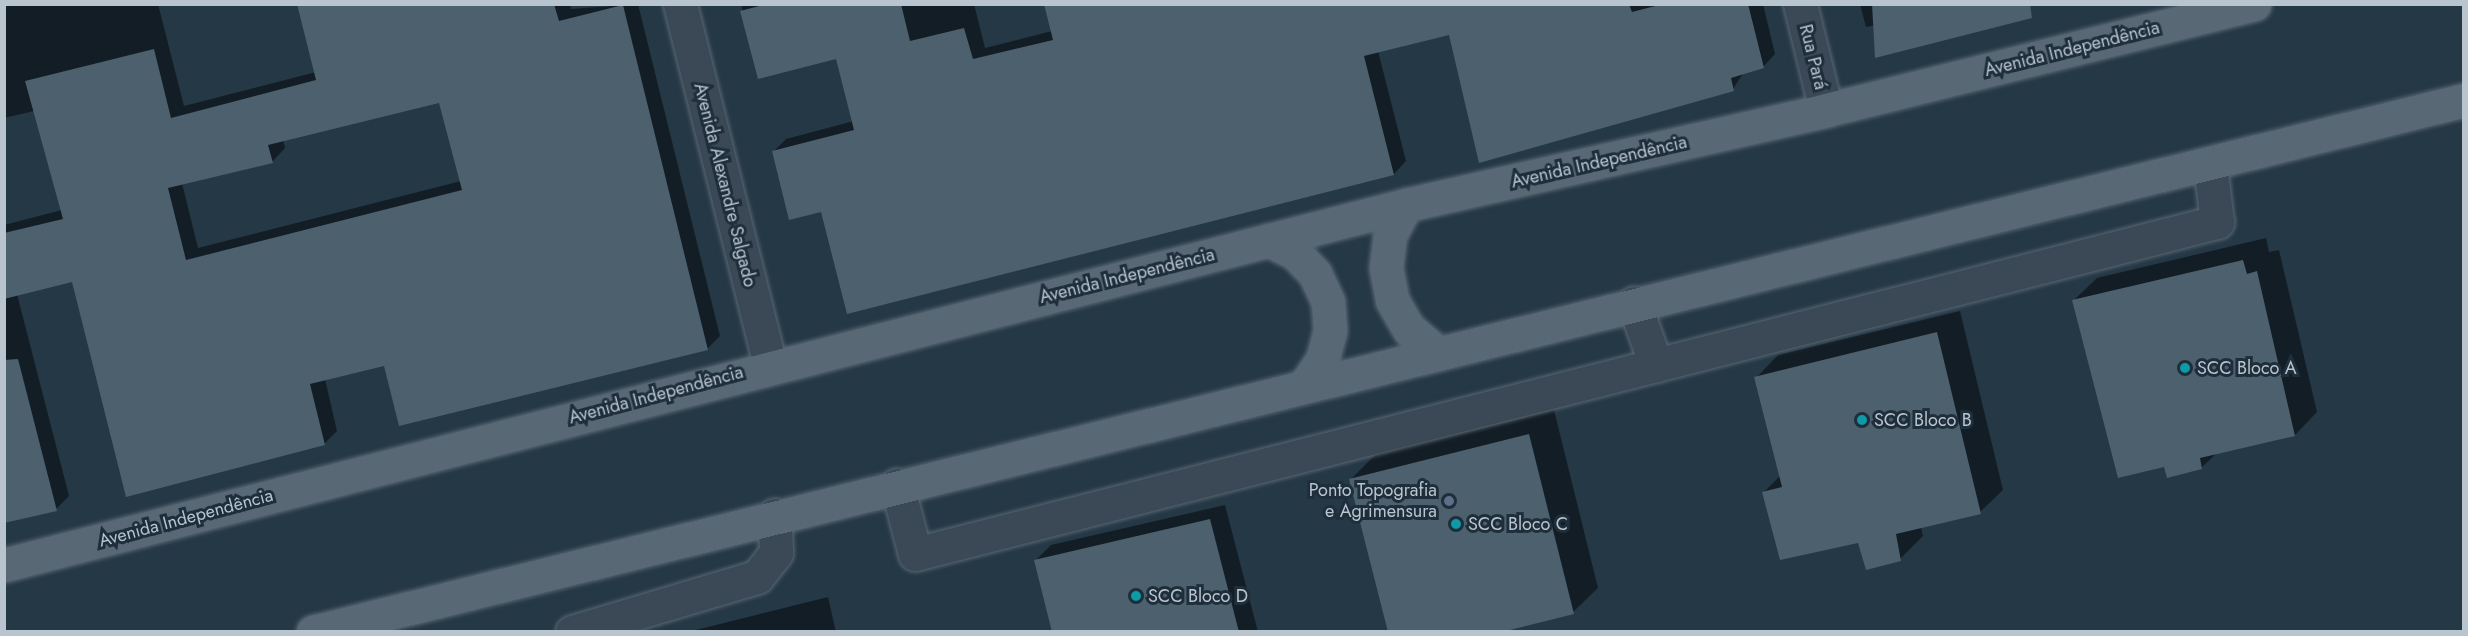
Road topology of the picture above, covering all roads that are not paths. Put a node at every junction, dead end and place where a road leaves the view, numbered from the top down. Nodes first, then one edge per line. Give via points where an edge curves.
1 (680, 4) edge
2 (1800, 4) edge
3 (2254, 4) edge
4 (2463, 100) edge
5 (1826, 110) junction
6 (2210, 164) junction
7 (1406, 205) junction
8 (1269, 240) junction
9 (1634, 303) junction
10 (1435, 351) junction
11 (1656, 365) junction
12 (770, 366) junction
13 (1305, 384) junction
14 (897, 485) junction
15 (775, 515) junction
16 (4, 565) edge
17 (313, 632) edge
18 (572, 632) edge

1 - 12 street, Avenida Alexandre Salgado
2 - 5 street, Rua Pará
3 - 5 main road, Avenida Independência
4 - 6 main road
5 - 7 main road, Avenida Independência
6 - 9 main road
6 - 11 street via 2217,222
7 - 8 main road, Avenida Independência
7 - 10 main road via 1390,235 1386,268 1392,300 1409,329
8 - 12 main road, Avenida Independência
8 - 13 main road via 1295,253 1316,274 1328,302 1330,331 1322,360
9 - 10 main road
9 - 11 street
10 - 13 main road
11 - 14 street via 915,554
12 - 16 main road, Avenida Independência
13 - 14 main road
14 - 15 main road
15 - 17 main road
15 - 18 street via 776,553 757,577

